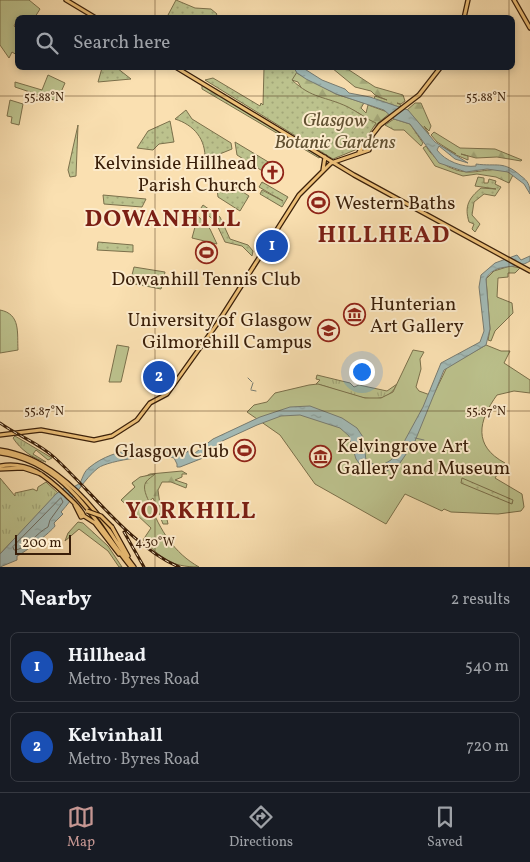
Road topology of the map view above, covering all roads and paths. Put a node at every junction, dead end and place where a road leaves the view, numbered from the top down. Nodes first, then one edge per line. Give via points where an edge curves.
1 (66, 0) edge
2 (468, 0) edge
3 (514, 0) edge
4 (91, 15) edge
5 (465, 15) edge
6 (530, 28) edge
7 (181, 70) edge
8 (438, 70) edge
9 (325, 157) junction
10 (347, 158) junction
11 (333, 162) junction
12 (346, 170) junction
13 (323, 171) junction
14 (529, 270) edge
15 (1, 436) edge
16 (0, 452) edge
17 (0, 468) edge
18 (83, 512) junction
19 (90, 519) junction
20 (86, 522) dead end
21 (132, 567) edge

1 - 4 main road
2 - 5 main road
3 - 6 main road
7 - 9 main road
8 - 10 main road via 421,93 383,123 367,147
9 - 11 main road
9 - 13 main road
10 - 11 main road
10 - 12 main road
11 - 12 main road
11 - 13 main road
12 - 14 main road
13 - 15 main road via 291,206 246,280 164,396 149,404 140,418 112,436 94,440 39,430
16 - 21 main road via 37,464 61,481 83,501
17 - 18 main road via 29,469 44,475
18 - 19 main road
18 - 21 main road, bridge via 102,517 112,527
19 - 20 main road
19 - 21 main road

